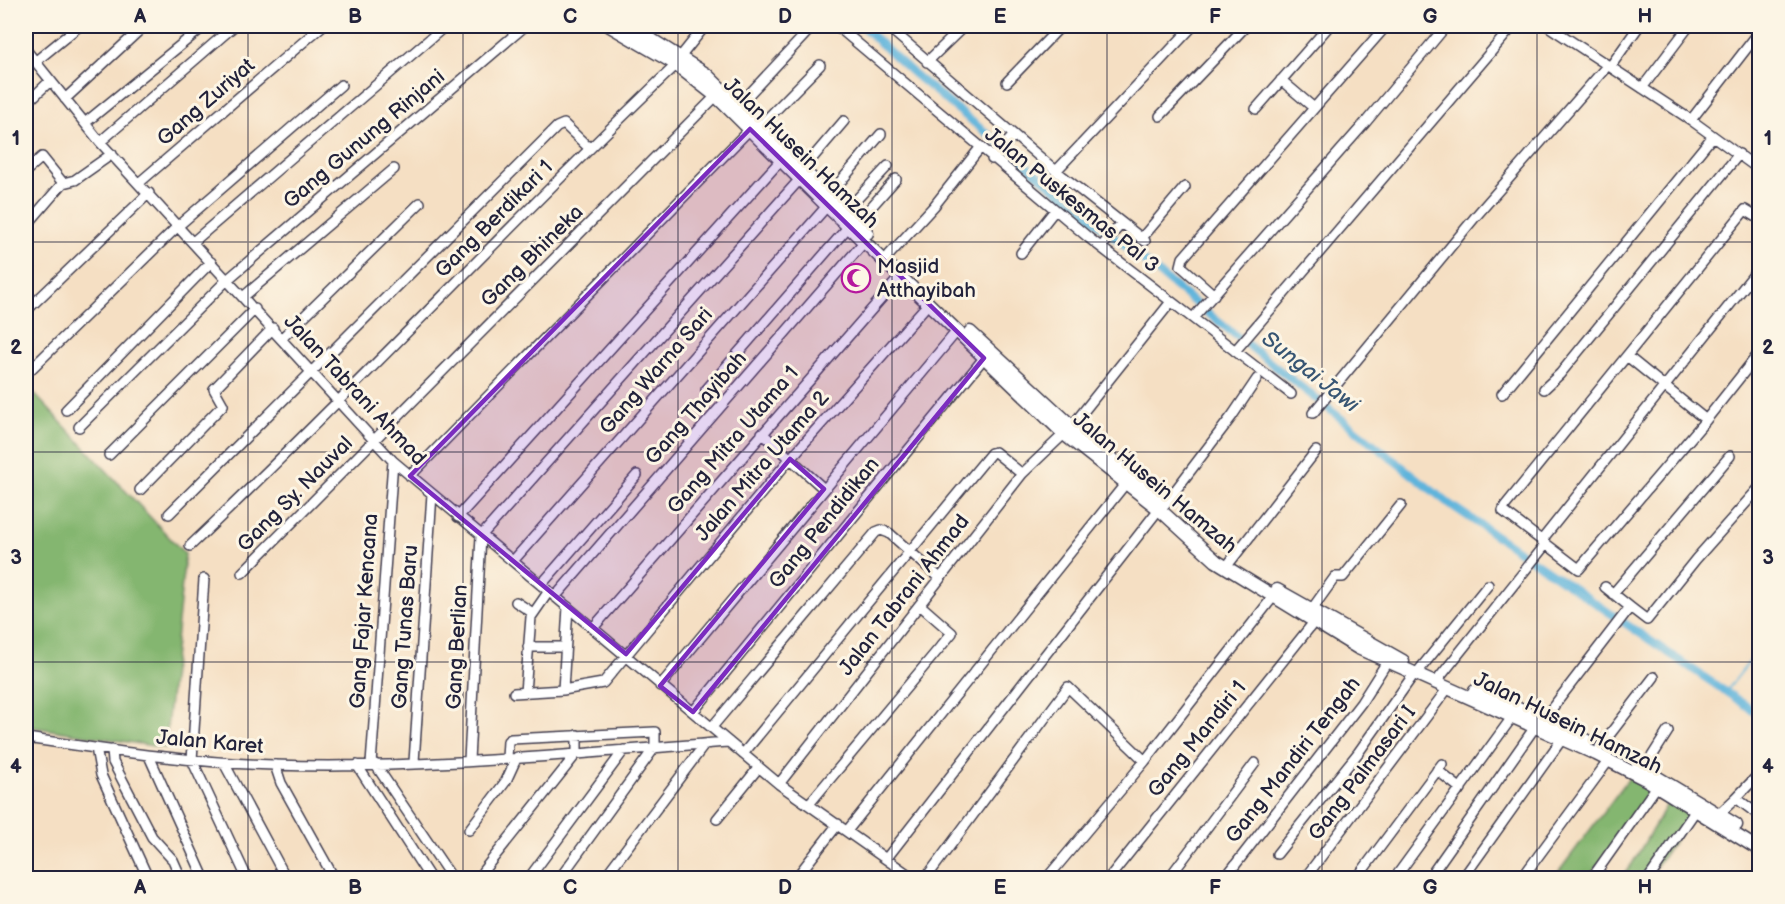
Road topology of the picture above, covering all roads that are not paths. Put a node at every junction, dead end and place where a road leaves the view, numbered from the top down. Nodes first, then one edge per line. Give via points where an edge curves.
1 (79, 26) edge
2 (144, 26) edge
3 (204, 26) edge
4 (234, 26) edge
5 (322, 26) edge
6 (445, 26) edge
7 (525, 26) edge
8 (610, 26) edge
9 (630, 26) edge
10 (705, 26) edge
11 (813, 26) edge
12 (837, 26) edge
13 (964, 26) edge
14 (1061, 26) edge
15 (1193, 26) edge
16 (1246, 26) edge
17 (1329, 26) edge
18 (1386, 26) edge
19 (1446, 26) edge
20 (1513, 26) edge
21 (1548, 26) edge
22 (1639, 26) edge
23 (1689, 26) edge
24 (892, 27) edge
25 (1760, 31) edge
26 (26, 50) edge
27 (678, 61) junction
28 (35, 62) junction
29 (927, 62) junction
30 (820, 65) dead end
31 (1609, 66) junction
32 (1281, 80) junction
33 (50, 81) junction
34 (1007, 82) dead end
35 (341, 85) dead end
36 (1642, 88) junction
37 (716, 96) junction
38 (65, 99) junction
39 (26, 104) edge
40 (739, 105) junction
41 (1314, 108) junction
42 (1256, 109) dead end
43 (1160, 116) dead end
44 (1691, 120) junction
45 (844, 122) dead end
46 (85, 123) junction
47 (755, 127) junction
48 (881, 134) dead end
49 (1713, 136) junction
50 (1011, 138) junction
51 (100, 142) junction
52 (589, 148) junction
53 (980, 148) junction
54 (112, 154) junction
55 (1739, 154) junction
56 (994, 156) junction
57 (781, 160) junction
58 (888, 166) dead end
59 (394, 170) dead end
60 (1760, 170) edge
61 (26, 171) edge
62 (1056, 171) junction
63 (801, 174) junction
64 (896, 179) dead end
65 (140, 182) junction
66 (63, 183) junction
67 (1185, 187) dead end
68 (149, 193) junction
69 (828, 201) junction
70 (420, 203) dead end
71 (1055, 210) junction
72 (843, 214) junction
73 (1760, 219) edge
74 (853, 225) junction
75 (26, 226) edge
76 (178, 226) junction
77 (1120, 226) junction
78 (194, 242) junction
79 (865, 242) junction
80 (1101, 247) junction
81 (1021, 253) dead end
82 (889, 255) junction
83 (211, 262) junction
84 (1760, 267) edge
85 (900, 277) junction
86 (227, 280) junction
87 (243, 297) junction
88 (1212, 297) junction
89 (1170, 303) junction
90 (928, 304) junction
91 (255, 309) junction
92 (26, 311) edge
93 (1195, 316) junction
94 (273, 328) junction
95 (957, 331) junction
96 (282, 338) junction
97 (971, 339) junction
98 (1238, 349) junction
99 (1760, 352) edge
100 (1628, 356) junction
101 (984, 358) junction
102 (311, 369) junction
103 (26, 374) edge
104 (1257, 379) dead end
105 (1665, 385) junction
106 (1544, 389) dead end
107 (706, 390) dead end
108 (1291, 394) dead end
109 (1502, 394) dead end
110 (338, 401) junction
111 (66, 410) dead end
112 (1315, 410) dead end
113 (1706, 420) junction
114 (80, 428) dead end
115 (1068, 430) junction
116 (762, 433) junction
117 (374, 442) junction
118 (1316, 450) dead end
119 (109, 455) dead end
120 (1730, 456) dead end
121 (790, 459) junction
122 (393, 461) junction
123 (1022, 474) junction
124 (637, 475) dead end
125 (410, 476) junction
126 (1126, 483) junction
127 (1760, 487) edge
128 (824, 489) junction
129 (140, 490) dead end
130 (432, 494) junction
131 (1401, 505) dead end
132 (1162, 507) junction
133 (169, 514) dead end
134 (458, 517) junction
135 (481, 536) junction
136 (1544, 542) junction
137 (190, 546) dead end
138 (909, 553) junction
139 (513, 561) junction
140 (1230, 562) junction
141 (242, 573) dead end
142 (940, 578) junction
143 (204, 579) dead end
144 (1488, 585) dead end
145 (1605, 587) dead end
146 (548, 591) junction
147 (1613, 594) junction
148 (1274, 597) junction
149 (1288, 601) junction
150 (516, 602) dead end
151 (920, 605) junction
152 (568, 607) junction
153 (1312, 609) junction
154 (1628, 611) junction
155 (532, 613) junction
156 (1314, 622) junction
157 (593, 628) junction
158 (565, 646) junction
159 (528, 647) junction
160 (626, 654) junction
161 (1387, 662) junction
162 (1417, 671) junction
163 (1440, 677) junction
164 (1654, 677) dead end
165 (660, 686) junction
166 (1448, 688) junction
167 (563, 690) junction
168 (525, 692) junction
169 (514, 693) dead end
170 (1508, 710) junction
171 (693, 712) junction
172 (1539, 723) junction
173 (712, 727) junction
174 (1668, 731) dead end
175 (611, 733) junction
176 (577, 735) junction
177 (26, 738) edge
178 (1562, 739) junction
179 (729, 742) junction
180 (705, 744) junction
181 (655, 747) junction
182 (1600, 747) junction
183 (96, 748) junction
184 (112, 750) junction
185 (624, 750) junction
186 (610, 751) junction
187 (577, 753) junction
188 (743, 754) junction
189 (149, 756) junction
190 (518, 757) junction
191 (507, 758) junction
192 (192, 760) junction
193 (469, 760) junction
194 (1609, 760) junction
195 (1145, 761) junction
196 (414, 762) junction
197 (224, 763) junction
198 (373, 764) junction
199 (1256, 764) dead end
200 (275, 765) junction
201 (357, 765) junction
202 (759, 767) junction
203 (1644, 770) junction
204 (1760, 773) edge
205 (779, 784) junction
206 (1657, 786) junction
207 (1461, 789) junction
208 (1736, 798) junction
209 (809, 804) junction
210 (1699, 807) junction
211 (1719, 814) junction
212 (1760, 816) edge
213 (717, 819) dead end
214 (838, 824) junction
215 (469, 830) dead end
216 (847, 831) junction
217 (1760, 842) edge
218 (1760, 850) edge
219 (1277, 854) dead end
220 (886, 859) junction
221 (483, 871) dead end
222 (148, 879) edge
223 (181, 879) edge
224 (204, 879) edge
225 (247, 879) edge
226 (286, 879) edge
227 (334, 879) edge
228 (430, 879) edge
229 (452, 879) edge
230 (529, 879) edge
231 (560, 879) edge
232 (604, 879) edge
233 (796, 879) edge
234 (913, 879) edge
235 (926, 879) edge
236 (1047, 879) edge
237 (1109, 879) edge
238 (1169, 879) edge
239 (1225, 879) edge
240 (1305, 879) edge
241 (1357, 879) edge
242 (1395, 879) edge
243 (1429, 879) edge
244 (1463, 879) edge
245 (1522, 879) edge
246 (1592, 879) edge
247 (1649, 879) edge

1 - 28 street
2 - 38 street
3 - 46 street
4 - 51 street
5 - 65 street, Gang Zuriyat
6 - 78 street
7 - 86 street, Gang Gunung Rinjani
8 - 27 street, Jalan Husein Hamzah
9 - 27 street, Jalan Husein Hamzah
10 - 27 street, Gang Berdikari 1
11 - 40 street
12 - 53 street, Jalan Puskesmas Pal 3
13 - 29 street
14 - 34 street
15 - 62 street
16 - 43 street
17 - 32 street
18 - 41 street
19 - 88 street
20 - 98 street
21 - 31 street
22 - 31 street
23 - 36 street
24 - 29 street
25 - 44 street
26 - 28 street, Jalan Tabrani Ahmad
27 - 37 street, Jalan Husein Hamzah
27 - 40 street, Jalan Husein Hamzah via 706,74
27 - 52 street, Gang Berdikari 1
28 - 33 street, Jalan Tabrani Ahmad
29 - 50 street
30 - 47 street
31 - 36 street
31 - 112 street via 1476,216
32 - 41 street
32 - 42 street
33 - 38 street, Jalan Tabrani Ahmad
33 - 39 street
35 - 76 street
36 - 44 street
37 - 47 street, Jalan Husein Hamzah
37 - 117 street, Gang Bhineka
38 - 46 street, Jalan Tabrani Ahmad
40 - 47 street, Jalan Husein Hamzah
41 - 88 street via 1180,262
44 - 49 street
45 - 63 street
46 - 51 street, Jalan Tabrani Ahmad
47 - 57 street, Jalan Husein Hamzah
47 - 63 street, Jalan Husein Hamzah
47 - 125 street
48 - 69 street, Gang Warna Sari
49 - 55 street
49 - 109 street
50 - 56 street
50 - 62 street
51 - 54 street, Jalan Tabrani Ahmad
52 - 102 street via 560,124
52 - 110 street, Gang Berdikari 1
53 - 56 street, Jalan Puskesmas Pal 3
53 - 82 street
54 - 65 street, Jalan Tabrani Ahmad
54 - 66 street via 75,180
55 - 60 street
55 - 106 street
56 - 71 street, Jalan Puskesmas Pal 3
57 - 63 street, Jalan Husein Hamzah
57 - 134 street
58 - 72 street
59 - 87 street
61 - 66 street via 42,157
62 - 77 street
63 - 69 street, Jalan Husein Hamzah
63 - 135 street
64 - 74 street
65 - 68 street, Jalan Tabrani Ahmad
66 - 75 street
67 - 77 street via 1143,240
68 - 76 street, Jalan Tabrani Ahmad
68 - 92 street
69 - 72 street, Jalan Husein Hamzah
69 - 139 street, Gang Warna Sari
70 - 96 street
71 - 80 street, Jalan Puskesmas Pal 3
71 - 81 street
72 - 74 street, Jalan Husein Hamzah
73 - 100 street via 1745,210
74 - 79 street, Jalan Husein Hamzah
74 - 82 street, Jalan Husein Hamzah
74 - 107 street
76 - 78 street, Jalan Tabrani Ahmad
76 - 103 street
77 - 80 street
78 - 83 street, Jalan Tabrani Ahmad
79 - 85 street, Jalan Husein Hamzah
79 - 146 street, Gang Thayibah
80 - 89 street, Jalan Puskesmas Pal 3
82 - 97 street, Jalan Husein Hamzah
83 - 86 street, Jalan Tabrani Ahmad
83 - 111 street
84 - 105 street
85 - 90 street, Jalan Husein Hamzah
85 - 116 street, Gang Mitra Utama 1
86 - 87 street, Jalan Tabrani Ahmad
86 - 114 street, Gang Gunung Rinjani
87 - 91 street, Jalan Tabrani Ahmad
88 - 93 street
89 - 93 street, Jalan Puskesmas Pal 3
89 - 115 street, Jalan Tabrani Ahmad
90 - 95 street, Jalan Husein Hamzah
90 - 121 street, Jalan Mitra Utama 2
91 - 94 street, Jalan Tabrani Ahmad
91 - 119 street
93 - 98 street, Jalan Puskesmas Pal 3
94 - 96 street, Jalan Tabrani Ahmad
94 - 129 street via 214,389 223,405
95 - 97 street, Jalan Husein Hamzah
95 - 128 street
96 - 102 street, Jalan Tabrani Ahmad
97 - 101 street, Jalan Husein Hamzah
97 - 115 street, Jalan Husein Hamzah
98 - 108 street, Jalan Puskesmas Pal 3
99 - 113 street
100 - 105 street
100 - 136 street via 1503,509
101 - 115 street, Jalan Husein Hamzah
101 - 171 street, Gang Pendidikan
102 - 110 street, Jalan Tabrani Ahmad
102 - 133 street
104 - 132 street
105 - 113 street
105 - 136 street
110 - 117 street, Jalan Tabrani Ahmad
110 - 137 street, Gang Berdikari 1
113 - 136 street via 1579,569
115 - 123 street, Jalan Tabrani Ahmad
115 - 126 street, Jalan Husein Hamzah
115 - 132 street, Jalan Husein Hamzah
116 - 121 street
116 - 157 street, Gang Mitra Utama 1
117 - 122 street, Jalan Tabrani Ahmad
117 - 141 street, Gang Sy. Nauval
118 - 140 street
120 - 147 street
121 - 128 street
121 - 160 street, Jalan Mitra Utama 2
122 - 125 street, Jalan Tabrani Ahmad
122 - 198 street, Gang Fajar Kencana
123 - 138 street via 995,452 991,453
123 - 142 street, Jalan Tabrani Ahmad
124 - 146 street
125 - 130 street, Jalan Tabrani Ahmad
126 - 132 street, Jalan Husein Hamzah
126 - 216 street
127 - 154 street via 1647,620
128 - 165 street
130 - 134 street, Jalan Tabrani Ahmad
130 - 196 street, Gang Tunas Baru
131 - 153 street via 1343,578 1335,577
132 - 140 street, Jalan Husein Hamzah
132 - 148 street, Jalan Husein Hamzah via 1216,561
132 - 220 street
134 - 135 street, Jalan Tabrani Ahmad
135 - 139 street, Jalan Tabrani Ahmad
135 - 193 street, Gang Berlian
136 - 163 street via 1540,553
138 - 142 street
138 - 173 street via 886,531 871,536
138 - 188 street
139 - 146 street, Jalan Tabrani Ahmad
140 - 149 street, Jalan Husein Hamzah
142 - 151 street, Jalan Tabrani Ahmad
143 - 192 street
144 - 162 street
145 - 147 street
146 - 152 street, Jalan Tabrani Ahmad
146 - 155 street
147 - 154 street
148 - 149 street, Jalan Husein Hamzah
148 - 195 street
149 - 153 street, Jalan Husein Hamzah
149 - 156 street, Jalan Husein Hamzah
150 - 155 street
151 - 205 street, Jalan Tabrani Ahmad
151 - 209 street via 952,633
152 - 157 street, Jalan Tabrani Ahmad
152 - 158 street
153 - 162 street, Jalan Husein Hamzah
154 - 172 street
155 - 159 street
156 - 161 street, Jalan Husein Hamzah
156 - 237 street, Gang Mandiri 1
157 - 160 street, Jalan Tabrani Ahmad
158 - 159 street
158 - 167 street
159 - 168 street
160 - 165 street, Jalan Tabrani Ahmad
160 - 167 street, Jalan Mitra Utama 2 via 602,684
161 - 162 street, Jalan Husein Hamzah
161 - 239 street, Gang Mandiri Tengah via 1361,703
162 - 163 street, Jalan Husein Hamzah
162 - 166 street, Jalan Husein Hamzah
162 - 219 street
163 - 170 street, Jalan Husein Hamzah
164 - 182 street
165 - 171 street, Jalan Tabrani Ahmad
166 - 170 street, Jalan Husein Hamzah
166 - 240 street, Gang Palmasari I
167 - 168 street, Jalan Mitra Utama 2
168 - 169 street, Jalan Mitra Utama 2
170 - 172 street, Jalan Husein Hamzah
170 - 207 street
171 - 173 street, Jalan Tabrani Ahmad
172 - 178 street, Jalan Husein Hamzah
172 - 182 street, Jalan Husein Hamzah
172 - 243 street
173 - 179 street, Jalan Tabrani Ahmad
174 - 203 street
175 - 176 street
175 - 181 street via 653,731
175 - 186 street
176 - 187 street
176 - 191 street via 509,740
177 - 183 street, Jalan Karet
178 - 194 street, Jalan Husein Hamzah
178 - 244 street
179 - 180 street, Jalan Karet
179 - 188 street, Jalan Tabrani Ahmad
180 - 181 street, Jalan Karet
180 - 232 street
181 - 185 street, Jalan Karet
181 - 231 street
182 - 203 street, Jalan Husein Hamzah
183 - 184 street, Jalan Karet
183 - 222 street via 102,779
184 - 189 street, Jalan Karet
184 - 223 street via 113,762 152,837 173,860
185 - 186 street, Jalan Karet
185 - 230 street
186 - 187 street, Jalan Karet
187 - 190 street, Jalan Karet
187 - 221 street
188 - 202 street, Jalan Tabrani Ahmad
189 - 192 street, Jalan Karet
189 - 224 street
190 - 191 street, Jalan Karet
190 - 215 street via 506,781
191 - 193 street, Jalan Karet
192 - 197 street, Jalan Karet
192 - 225 street
193 - 196 street, Jalan Karet
194 - 206 street, Jalan Husein Hamzah
194 - 245 street
195 - 235 street via 1068,687
195 - 236 street
196 - 198 street, Jalan Karet
197 - 200 street, Jalan Karet
197 - 226 street
198 - 201 street, Jalan Karet
198 - 229 street
199 - 238 street
200 - 201 street, Jalan Karet
200 - 227 street
201 - 228 street
202 - 205 street, Jalan Tabrani Ahmad
202 - 213 street
203 - 210 street, Jalan Husein Hamzah
204 - 208 street
205 - 209 street, Jalan Tabrani Ahmad
206 - 210 street, Jalan Husein Hamzah
206 - 246 street
207 - 241 street via 1439,767
207 - 242 street
208 - 211 street
208 - 212 street
209 - 214 street, Jalan Tabrani Ahmad
210 - 211 street, Jalan Husein Hamzah
210 - 218 street, Jalan Husein Hamzah
210 - 247 street
211 - 217 street, Jalan Husein Hamzah
214 - 216 street, Jalan Tabrani Ahmad
214 - 233 street
216 - 220 street, Jalan Tabrani Ahmad
220 - 234 street, Jalan Tabrani Ahmad

